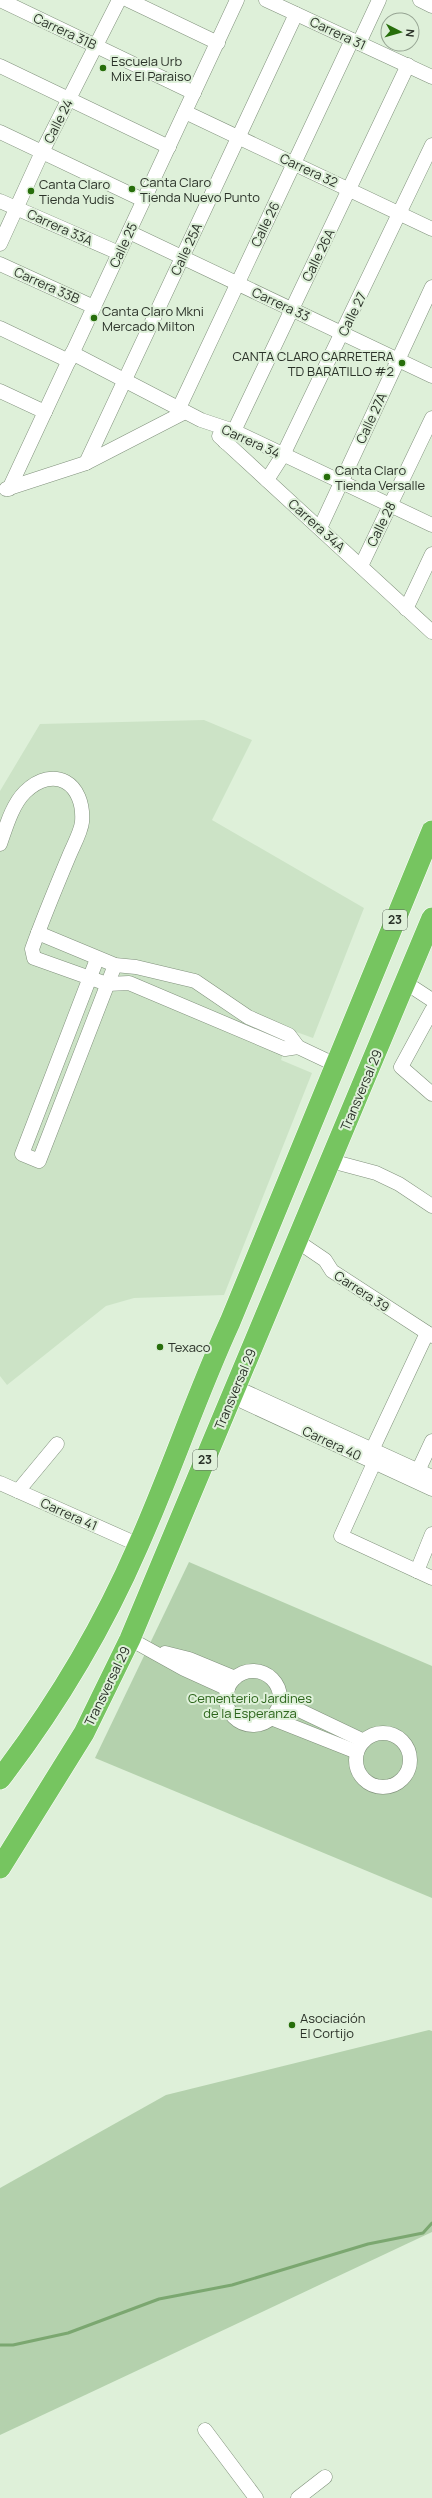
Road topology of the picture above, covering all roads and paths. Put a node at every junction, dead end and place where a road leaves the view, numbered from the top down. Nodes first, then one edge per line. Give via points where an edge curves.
1 (0, 0) edge
2 (119, 0) edge
3 (128, 0) edge
4 (237, 0) edge
5 (266, 0) edge
6 (379, 0) edge
7 (420, 0) edge
8 (432, 6) edge
9 (296, 14) junction
10 (356, 41) junction
11 (218, 43) junction
12 (97, 46) junction
13 (408, 65) junction
14 (0, 66) edge
15 (432, 77) edge
16 (194, 93) junction
17 (69, 98) junction
18 (185, 112) junction
19 (0, 132) edge
20 (239, 137) junction
21 (432, 145) edge
22 (169, 147) junction
23 (42, 152) junction
24 (294, 163) junction
25 (350, 189) junction
26 (143, 200) junction
27 (0, 201) edge
28 (16, 208) junction
29 (401, 214) junction
30 (432, 229) edge
31 (129, 232) junction
32 (0, 244) edge
33 (119, 253) junction
34 (182, 257) junction
35 (0, 264) edge
36 (236, 283) junction
37 (432, 287) edge
38 (94, 307) junction
39 (292, 309) junction
40 (0, 328) edge
41 (342, 333) junction
42 (71, 357) junction
43 (398, 360) junction
44 (432, 376) edge
45 (125, 380) junction
46 (0, 391) edge
47 (182, 410) junction
48 (45, 412) junction
49 (432, 418) edge
50 (201, 420) junction
51 (234, 431) junction
52 (225, 442) junction
53 (283, 455) junction
54 (86, 463) junction
55 (267, 480) junction
56 (341, 482) junction
57 (5, 490) edge
58 (390, 505) junction
59 (432, 525) edge
60 (320, 528) junction
61 (432, 554) edge
62 (361, 566) junction
63 (406, 609) junction
64 (432, 632) edge
65 (432, 831) edge
66 (0, 844) edge
67 (432, 918) edge
68 (38, 933) junction
69 (97, 959) junction
70 (115, 965) junction
71 (90, 979) junction
72 (406, 983) junction
73 (107, 984) junction
74 (432, 1000) edge
75 (432, 1010) edge
76 (298, 1046) junction
77 (57, 1064) junction
78 (336, 1065) junction
79 (75, 1070) junction
80 (432, 1094) edge
81 (331, 1161) junction
82 (432, 1206) edge
83 (297, 1241) junction
84 (430, 1335) edge
85 (234, 1392) junction
86 (432, 1441) edge
87 (57, 1444) dead end
88 (372, 1448) junction
89 (374, 1463) junction
90 (418, 1471) junction
91 (432, 1477) edge
92 (0, 1483) edge
93 (432, 1489) edge
94 (18, 1491) junction
95 (432, 1534) edge
96 (139, 1545) junction
97 (417, 1571) junction
98 (432, 1578) edge
99 (139, 1644) junction
100 (231, 1683) junction
101 (280, 1701) junction
102 (304, 1712) junction
103 (271, 1718) junction
104 (297, 1728) junction
105 (0, 1779) edge
106 (0, 1868) edge
107 (205, 2430) dead end
108 (325, 2477) dead end
109 (256, 2498) edge
110 (298, 2498) edge

1 - 12 street, Carrera 31B
2 - 12 street, Calle 24
3 - 11 street
4 - 11 street, Calle 25
5 - 9 street, Carrera 31
6 - 10 street, Calle 26
7 - 8 street
9 - 10 street, Carrera 31
9 - 20 street, Calle 25A
10 - 13 street, Carrera 31
10 - 24 street, Calle 26
11 - 16 street, Calle 25
12 - 16 street, Carrera 31B
12 - 17 street, Calle 24
13 - 15 street, Carrera 31
13 - 25 street, Calle 26A
14 - 17 street
16 - 18 street, Calle 25
17 - 22 street
17 - 23 street, Calle 24
18 - 20 street, Carrera 32
18 - 22 street, Calle 25
19 - 23 street
20 - 24 street, Carrera 32
20 - 34 street, Calle 25A
21 - 29 street, Calle 27
22 - 26 street, Calle 25
23 - 26 street
23 - 28 street, Calle 24
24 - 25 street, Carrera 32
24 - 36 street, Calle 26
25 - 29 street, Carrera 32
25 - 39 street, Calle 26A
26 - 31 street, Calle 25
27 - 28 street, Carrera 33A
28 - 32 street, Calle 24
28 - 33 street, Carrera 33A
29 - 30 street, Carrera 32
29 - 41 street, Calle 27
31 - 33 street, Calle 25
31 - 34 street, Carrera 33
33 - 38 street, Calle 25
34 - 36 street, Carrera 33
34 - 45 street, Calle 25A
35 - 38 street, Carrera 33B
36 - 39 street, Carrera 33
36 - 47 street, Calle 26
37 - 43 street, Calle 27A
38 - 42 street, Calle 25
39 - 41 street, Carrera 33
39 - 51 street, Calle 26A
40 - 42 street, Carrera 34
41 - 43 street, Carrera 33
41 - 53 street, Calle 27
42 - 45 street, Carrera 34
42 - 48 street, Calle 25
43 - 44 street, Carrera 33
43 - 56 street, Calle 27A
45 - 47 street, Carrera 34
45 - 54 street, Calle 25A
46 - 48 street
47 - 50 street, Carrera 34
47 - 54 street
48 - 57 street, Calle 25
49 - 58 street, Calle 28
50 - 51 street, Carrera 34
50 - 52 street, Carrera 34A
51 - 52 street, Calle 26A
51 - 53 street, Carrera 34
52 - 55 street, Carrera 34A
53 - 55 street, Calle 27
53 - 56 street, Carrera 34
54 - 57 street
55 - 60 street, Carrera 34A
56 - 58 street, Carrera 34
56 - 60 street, Calle 27A
58 - 59 street, Carrera 34
58 - 62 street, Calle 28
60 - 62 street, Carrera 34A
61 - 63 street
62 - 63 street, Carrera 34A
63 - 64 street, Carrera 34A
65 - 78 highway, 23
66 - 68 street via 12,812 24,793 35,784 57,779 70,783 80,796 82,823
67 - 72 highway, Transversal 29 / 23
68 - 69 street
68 - 71 street via 32,949 34,958
69 - 70 street
69 - 71 street
70 - 73 street
70 - 76 street via 136,967 195,981 248,1017 289,1035
71 - 73 street
71 - 77 street
72 - 74 street
72 - 81 highway, Transversal 29 / 23
73 - 76 street via 129,983 285,1049
73 - 79 street
75 - 80 street via 401,1067
76 - 78 street
77 - 79 street
77 - 79 street via 22,1154 40,1161
78 - 96 highway, 23 via 207,1372
81 - 82 street via 376,1173 400,1184
81 - 83 highway, Transversal 29 / 23
83 - 84 street, Carrera 39 via 320,1256 332,1271
83 - 85 highway, Transversal 29 / 23
84 - 88 street
85 - 88 street, Carrera 40
85 - 89 street, Carrera 40
85 - 99 highway, Transversal 29 / 23
86 - 90 street
87 - 94 street
88 - 90 street, Carrera 40
89 - 93 street, Carrera 40
89 - 97 street via 341,1536
90 - 91 street, Carrera 40
92 - 94 street, Carrera 41
94 - 96 street, Carrera 41
95 - 97 street
96 - 105 highway, 23 via 66,1685
97 - 98 street
99 - 100 street
99 - 106 highway, Transversal 29 / 23
100 - 101 street via 253,1671 265,1674 275,1682
100 - 103 street via 228,1708 241,1722 260,1724
101 - 102 street
101 - 103 street
102 - 104 street
102 - 104 street via 361,1746
103 - 104 street
107 - 109 street
108 - 110 street

